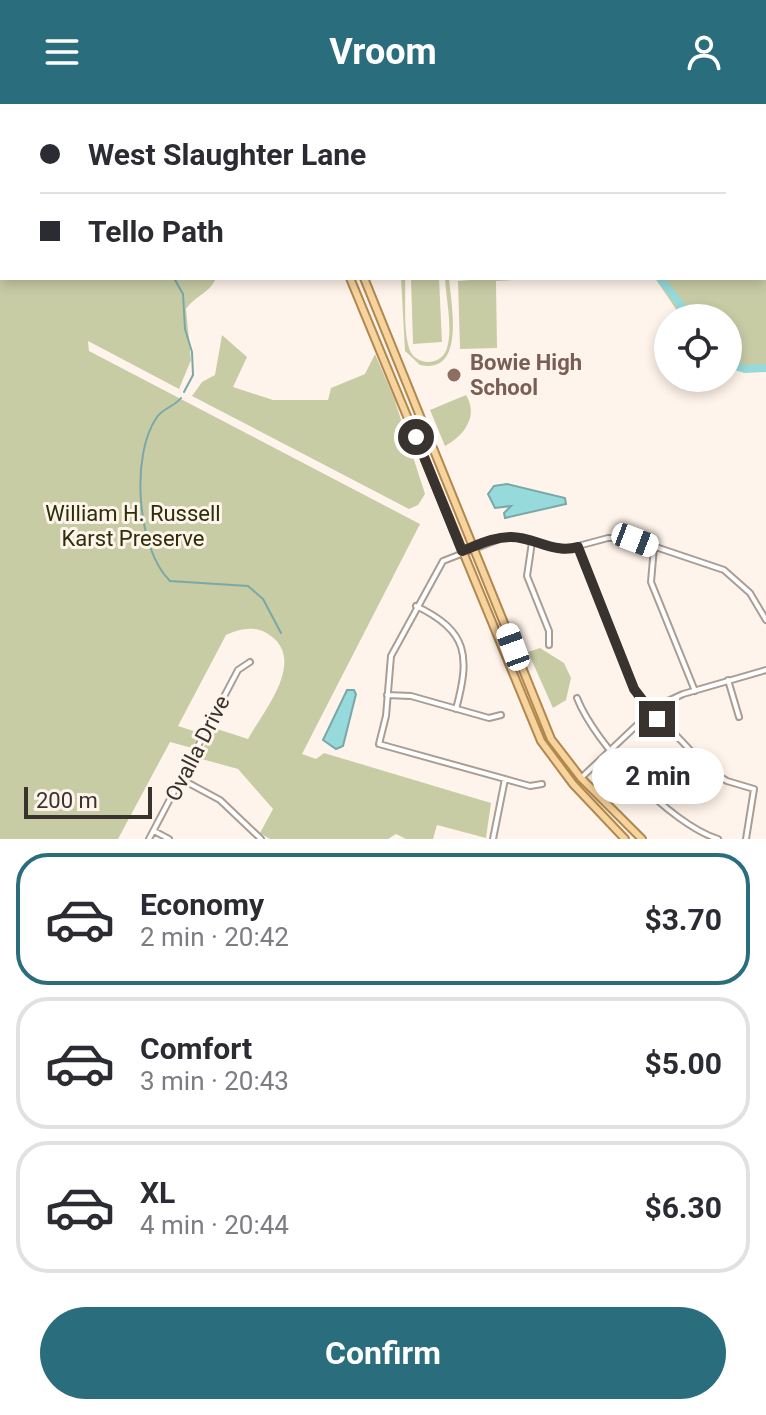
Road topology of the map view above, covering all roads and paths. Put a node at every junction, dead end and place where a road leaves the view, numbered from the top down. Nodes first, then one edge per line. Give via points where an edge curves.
1 (351, 280) edge
2 (365, 280) edge
3 (532, 542) junction
4 (473, 547) junction
5 (578, 547) junction
6 (654, 547) junction
7 (462, 551) junction
8 (416, 606) junction
9 (766, 620) edge
10 (549, 645) dead end
11 (250, 662) dead end
12 (766, 670) edge
13 (728, 680) junction
14 (695, 691) junction
15 (387, 695) junction
16 (532, 696) junction
17 (577, 698) dead end
18 (522, 699) junction
19 (456, 709) junction
20 (650, 711) junction
21 (501, 715) dead end
22 (739, 717) dead end
23 (609, 750) junction
24 (581, 778) junction
25 (181, 779) junction
26 (505, 779) junction
27 (542, 784) dead end
28 (154, 831) junction
29 (149, 839) edge
30 (169, 839) edge
31 (261, 839) edge
32 (493, 839) edge
33 (625, 839) edge
34 (642, 839) edge
35 (718, 839) edge
36 (746, 839) edge

1 - 7 main road
2 - 4 main road
3 - 4 street via 502,538
3 - 5 street via 563,550
3 - 10 street via 527,576 549,631
4 - 7 street
4 - 16 main road
5 - 6 street via 622,537
5 - 20 street via 631,681
6 - 9 street via 724,570 750,593
6 - 14 street via 651,582
7 - 8 street via 439,565
7 - 18 main road
8 - 15 street via 389,662
8 - 19 street via 444,621 462,646 465,671
11 - 25 street, Ovalla Drive via 238,670
12 - 13 street
13 - 14 street
13 - 22 street
14 - 20 street
15 - 19 street
15 - 26 street via 379,744
16 - 18 main road
16 - 24 main road via 556,748
17 - 23 street via 590,728
18 - 33 main road via 554,760
19 - 21 street via 489,718
20 - 23 street
20 - 36 street via 715,775 754,789
23 - 24 street
23 - 35 street via 676,816
24 - 34 main road
25 - 28 street, Ovalla Drive
25 - 31 street via 220,800
26 - 27 street
26 - 32 street
28 - 29 street, Ovalla Drive
28 - 30 street

